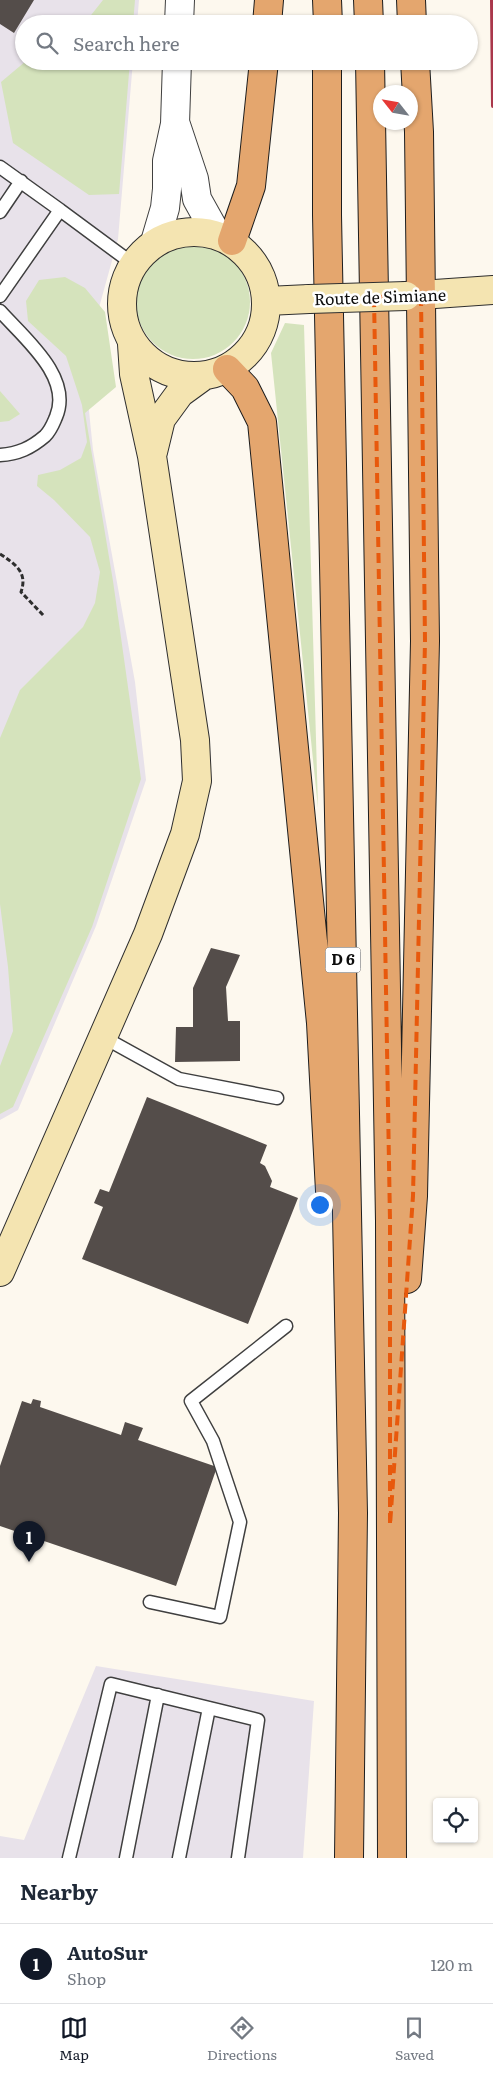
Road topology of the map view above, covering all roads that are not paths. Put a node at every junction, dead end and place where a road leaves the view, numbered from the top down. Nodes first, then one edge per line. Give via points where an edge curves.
1 (180, 0) edge
2 (269, 0) edge
3 (327, 0) edge
4 (368, 0) edge
5 (411, 0) edge
6 (179, 15) edge
7 (268, 15) edge
8 (328, 15) edge
9 (369, 15) edge
10 (412, 15) edge
11 (177, 70) edge
12 (263, 70) edge
13 (327, 70) edge
14 (370, 70) edge
15 (416, 70) edge
16 (175, 124) junction
17 (0, 167) edge
18 (21, 181) junction
19 (60, 210) junction
20 (0, 212) edge
21 (224, 238) junction
22 (154, 242) junction
23 (133, 264) junction
24 (493, 290) edge
25 (0, 296) edge
26 (422, 296) junction
27 (267, 301) junction
28 (0, 311) edge
29 (132, 344) junction
30 (215, 373) junction
31 (0, 455) edge
32 (152, 456) junction
33 (103, 1037) junction
34 (277, 1098) dead end
35 (0, 1272) edge
36 (286, 1326) dead end
37 (353, 1513) junction
38 (390, 1526) junction
39 (150, 1602) dead end
40 (158, 1695) junction
41 (209, 1708) junction
42 (69, 1858) edge
43 (126, 1858) edge
44 (179, 1858) edge
45 (238, 1858) edge
46 (349, 1858) edge
47 (392, 1858) edge

1 - 6 street
2 - 7 highway
3 - 8 highway
4 - 9 highway
5 - 10 highway
11 - 16 street
12 - 21 highway via 251,186
13 - 37 highway, D 6 via 327,216
14 - 38 highway via 390,1222
15 - 26 highway
16 - 21 street via 194,179 197,199
16 - 22 street via 167,161 165,208
17 - 18 lane
18 - 19 lane
18 - 20 lane
19 - 23 lane
19 - 25 lane
21 - 22 main road via 185,232
21 - 27 main road via 250,257 262,278
22 - 23 main road
23 - 29 main road via 122,290 122,318
24 - 26 main road, Route de Simiane
26 - 27 main road, Route de Simiane, bridge
26 - 38 highway via 425,642 413,1176
27 - 30 main road via 263,329 248,353
28 - 31 lane via 47,364 58,384 60,408 50,431 36,444 17,454
29 - 30 main road via 151,363 176,375
29 - 32 main road via 134,374
30 - 32 main road via 180,393 161,419
30 - 37 highway via 245,388 262,422 321,1023 343,1425
32 - 33 main road via 195,740 197,781 185,834 148,934
33 - 34 lane via 179,1079
33 - 35 main road
36 - 39 lane via 191,1401 214,1441 240,1522 220,1617
37 - 46 highway, D 6
38 - 47 highway
40 - 41 lane
40 - 42 lane via 111,1684
40 - 43 lane
41 - 44 lane
41 - 45 lane via 258,1720

